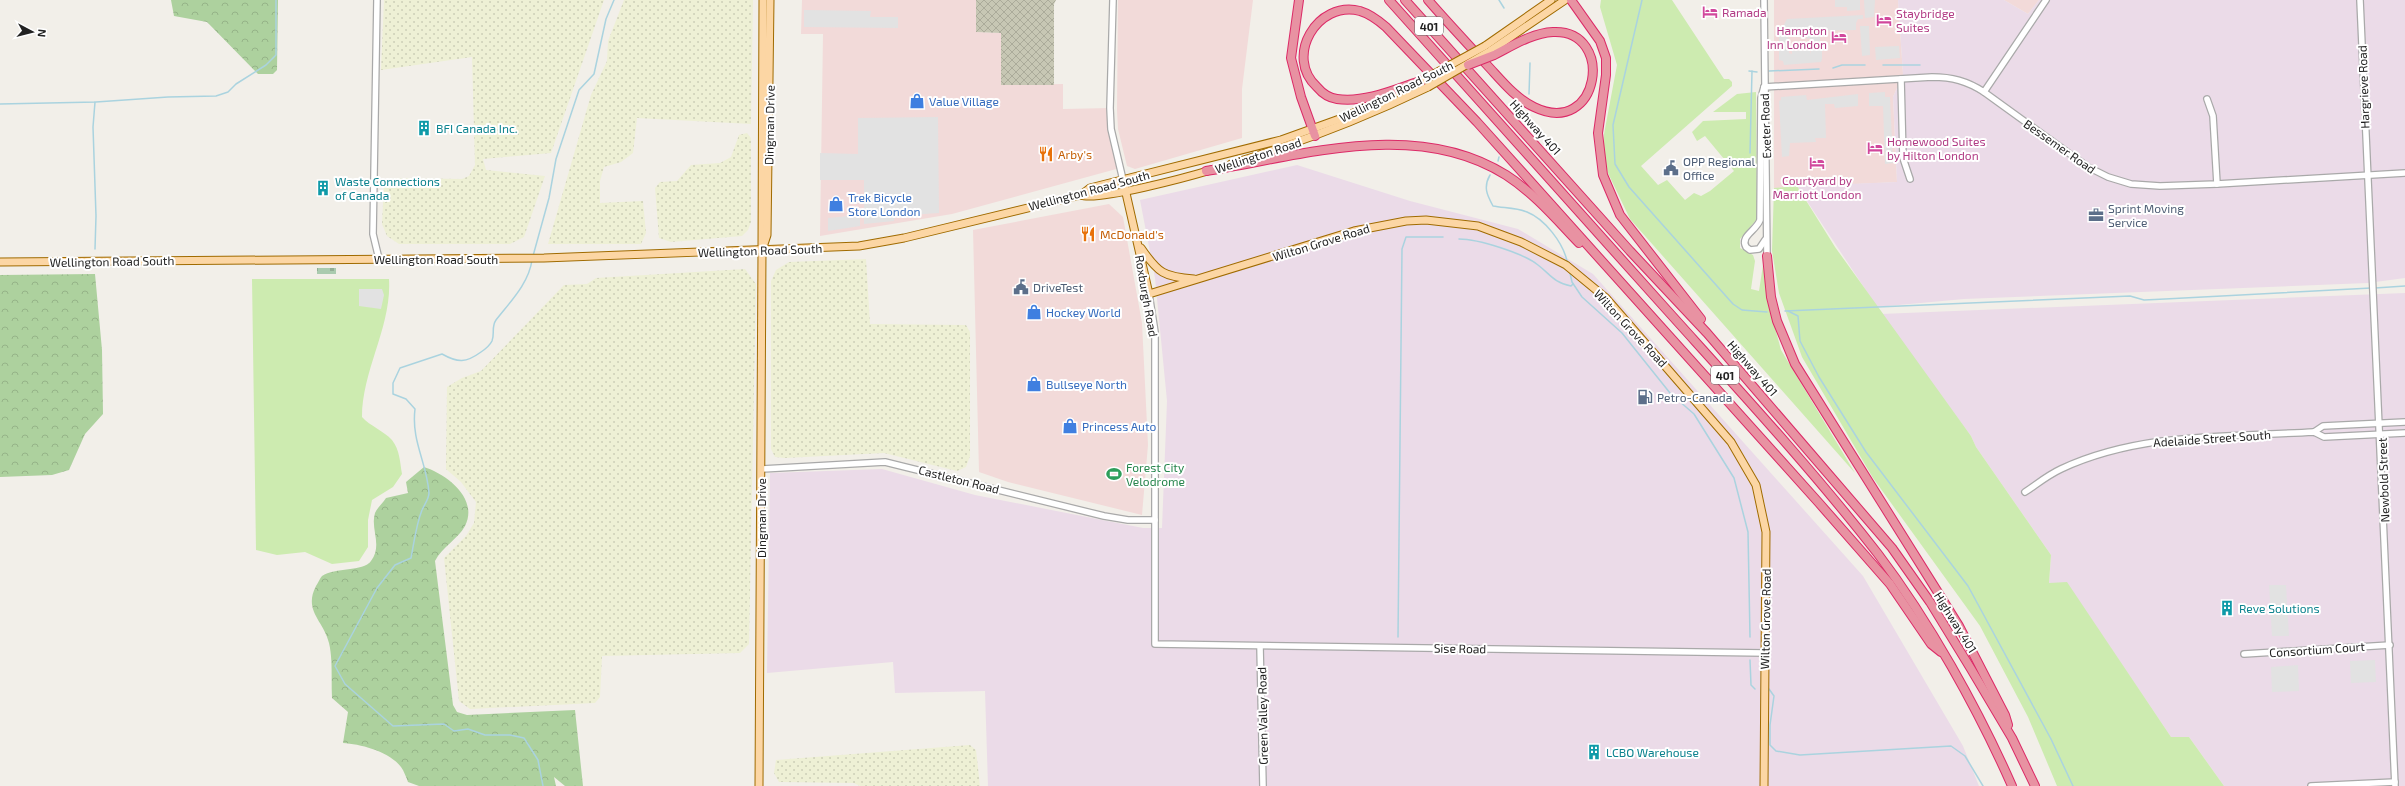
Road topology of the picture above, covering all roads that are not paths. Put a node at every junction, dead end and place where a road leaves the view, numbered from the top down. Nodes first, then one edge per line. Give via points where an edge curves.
1 (377, 0) edge
2 (763, 0) edge
3 (770, 0) edge
4 (1113, 0) edge
5 (1299, 0) edge
6 (1389, 0) edge
7 (1405, 0) edge
8 (1428, 0) edge
9 (1551, 0) edge
10 (1564, 0) edge
11 (1571, 0) edge
12 (1764, 0) edge
13 (2046, 0) edge
14 (2360, 0) edge
15 (1490, 51) junction
16 (1468, 65) joint
17 (1901, 79) junction
18 (1423, 80) junction
19 (1428, 87) joint
20 (1764, 87) junction
21 (1984, 92) junction
22 (2207, 99) dead end
23 (1314, 133) junction
24 (1206, 171) junction
25 (2405, 173) edge
26 (2367, 174) junction
27 (1910, 179) dead end
28 (1123, 180) junction
29 (2217, 184) junction
30 (1126, 190) junction
31 (1081, 195) junction
32 (1766, 236) junction
33 (1138, 243) junction
34 (762, 250) junction
35 (1767, 256) joint
36 (379, 259) junction
37 (0, 262) edge
38 (1610, 269) junction
39 (1199, 280) junction
40 (1149, 294) junction
41 (1707, 333) junction
42 (2405, 422) edge
43 (2380, 423) junction
44 (2314, 432) junction
45 (2405, 433) edge
46 (2381, 434) junction
47 (761, 469) junction
48 (2025, 492) dead end
49 (1155, 520) junction
50 (1155, 644) joint
51 (2390, 645) junction
52 (1260, 646) junction
53 (1941, 652) junction
54 (1765, 653) junction
55 (2244, 654) dead end
56 (2012, 738) junction
57 (2395, 784) edge
58 (760, 786) edge
59 (1263, 786) edge
60 (1764, 786) edge
61 (2012, 786) edge
62 (2035, 786) edge
63 (2311, 786) edge

1 - 36 street via 373,234
2 - 34 main road, Dingman Drive
3 - 34 main road, Dingman Drive via 768,227
4 - 28 street, Roxburgh Road via 1111,129
5 - 23 highway via 1291,58
6 - 53 highway, Highway 401 / 401 via 1790,447 1879,556 1917,611
7 - 41 highway, Highway 401 / 401 via 1630,252
8 - 15 highway via 1507,87 1533,107 1549,113 1565,112 1576,107 1591,88 1594,68 1591,57 1582,44 1564,33 1539,35
9 - 15 main road
10 - 15 main road
11 - 41 highway via 1600,41 1606,58 1598,132 1603,175 1620,215 1701,319
12 - 20 street, Exeter Road
13 - 21 street
14 - 26 street, Hargrieve Road
15 - 16 highway, bridge
15 - 18 main road, Wellington Road South, bridge
16 - 19 main road, Wellington Road South, bridge
17 - 20 street, Bessemer Road
17 - 21 street, Bessemer Road via 1949,77
17 - 27 street via 1903,158
18 - 23 main road, Wellington Road South
18 - 38 highway via 1366,97 1336,99 1317,88 1306,72 1303,58 1306,38 1314,24 1326,16 1342,11 1359,11 1373,16 1422,62
19 - 23 main road, Wellington Road via 1362,118
20 - 32 street, Exeter Road via 1767,98
20 - 32 street, Exeter Road via 1761,98 1760,220 1745,238 1746,248 1754,251 1764,245
21 - 29 street, Bessemer Road via 2088,167 2108,178 2144,186
22 - 29 street via 2213,116
23 - 24 main road, Wellington Road
23 - 28 main road, Wellington Road South
24 - 30 main road, Wellington Road
24 - 38 highway via 1359,146 1400,145 1436,149 1469,157 1506,175 1532,196 1595,259
25 - 26 street, Bessemer Road
26 - 29 street, Bessemer Road
26 - 43 street, Newbold Street
28 - 30 main road, Roxburgh Road
28 - 31 main road, Wellington Road South via 1090,188
30 - 31 main road, Wellington Road via 1091,197
30 - 33 main road, Roxburgh Road
31 - 34 main road, Wellington Road South via 904,238 859,246
32 - 35 street, Exeter Road
33 - 39 main road via 1164,275
33 - 40 main road, Roxburgh Road
34 - 36 main road, Wellington Road South via 544,258
34 - 47 main road, Dingman Drive
35 - 56 highway via 1771,297 1795,364 1959,626 2005,715
36 - 37 main road, Wellington Road South
38 - 53 highway via 1890,584 1931,644
39 - 40 main road, Wilton Grove Road
39 - 54 main road, Wilton Grove Road via 1370,226 1426,220 1478,226 1521,242 1566,265 1606,298 1731,442 1756,485 1766,532
40 - 49 street, Roxburgh Road via 1155,332
41 - 56 highway, Highway 401 / 401 via 1892,548 1930,602
42 - 43 street, Adelaide Street South
43 - 44 street, Adelaide Street South via 2323,426
43 - 46 street, Newbold Street
44 - 46 street, Adelaide Street South via 2324,437
44 - 48 street, Adelaide Street South via 2180,438 2126,447 2071,465
45 - 46 street, Adelaide Street South
46 - 51 street, Newbold Street
47 - 49 street, Castleton Road via 885,462 1104,516 1128,520
47 - 58 main road, Dingman Drive
49 - 50 street, Roxburgh Road
50 - 52 street, Sise Road
51 - 55 street, Consortium Court
51 - 57 street, Newbold Street
52 - 54 street, Sise Road
52 - 59 street, Green Valley Road
53 - 61 highway, Highway 401 / 401 via 1991,738
54 - 60 main road, Wilton Grove Road
56 - 62 highway, Highway 401 / 401
57 - 63 street

